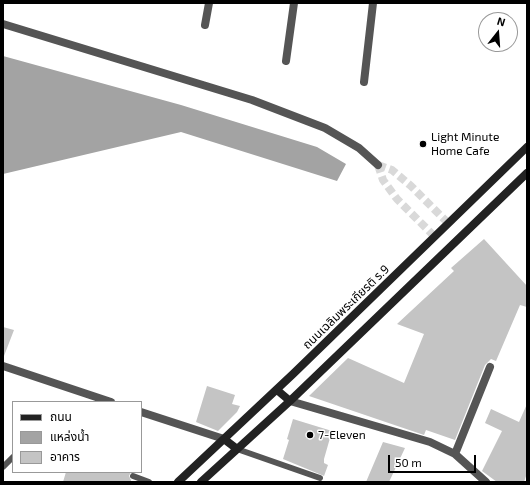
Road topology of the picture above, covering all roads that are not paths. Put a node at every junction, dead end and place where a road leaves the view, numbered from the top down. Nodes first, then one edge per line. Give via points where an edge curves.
1 (209, 3) edge
2 (294, 3) edge
3 (373, 3) edge
4 (3, 24) edge
5 (205, 25) dead end
6 (286, 61) dead end
7 (364, 82) dead end
8 (527, 147) edge
9 (378, 165) dead end
10 (527, 173) edge
11 (3, 366) edge
12 (490, 367) dead end
13 (277, 390) junction
14 (108, 401) edge
15 (290, 401) junction
16 (142, 412) edge
17 (224, 438) junction
18 (237, 449) junction
19 (455, 454) junction
20 (12, 458) edge
21 (3, 467) edge
22 (133, 476) dead end
23 (320, 478) dead end
24 (149, 482) edge
25 (178, 482) edge
26 (201, 482) edge
27 (486, 482) edge

1 - 5 street
2 - 6 street
3 - 7 street
4 - 9 street via 252,100 325,128 359,148
8 - 13 main road, ถนนเฉลิมพระเกียรติ ร.9
10 - 15 main road
11 - 14 street
12 - 19 street
13 - 15 main road
13 - 17 main road, ถนนเฉลิมพระเกียรติ ร.9
15 - 18 main road
15 - 19 street via 407,434
16 - 17 street
17 - 18 main road
17 - 25 main road, ถนนเฉลิมพระเกียรติ ร.9
18 - 23 lane
18 - 26 main road
19 - 27 street
20 - 21 lane
22 - 24 lane

